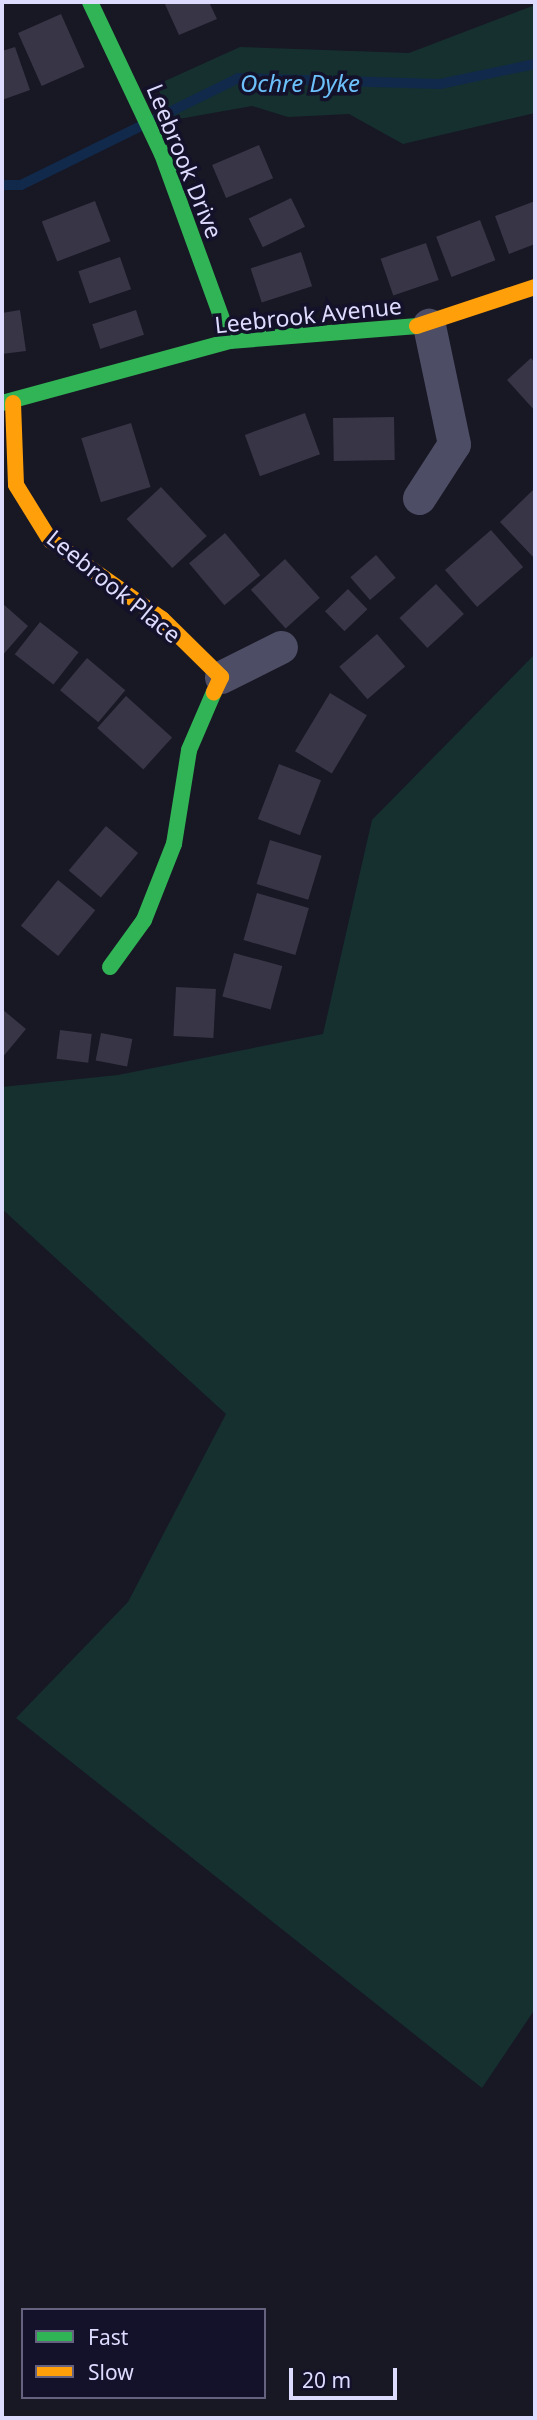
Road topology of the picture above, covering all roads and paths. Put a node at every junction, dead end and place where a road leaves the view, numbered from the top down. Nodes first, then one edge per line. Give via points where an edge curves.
1 (90, 2) edge
2 (535, 287) edge
3 (429, 325) junction
4 (230, 341) junction
5 (7, 403) edge
6 (419, 498) dead end
7 (281, 647) dead end
8 (221, 677) junction
9 (110, 967) dead end

1 - 4 street, Leebrook Drive via 162,154
2 - 3 street, Leebrook Avenue
3 - 4 street, Leebrook Avenue
3 - 6 street via 454,444
4 - 5 street, Leebrook Avenue
5 - 8 street, Leebrook Place via 16,485 50,540 162,620
7 - 8 street
8 - 9 street via 189,750 174,844 144,920

